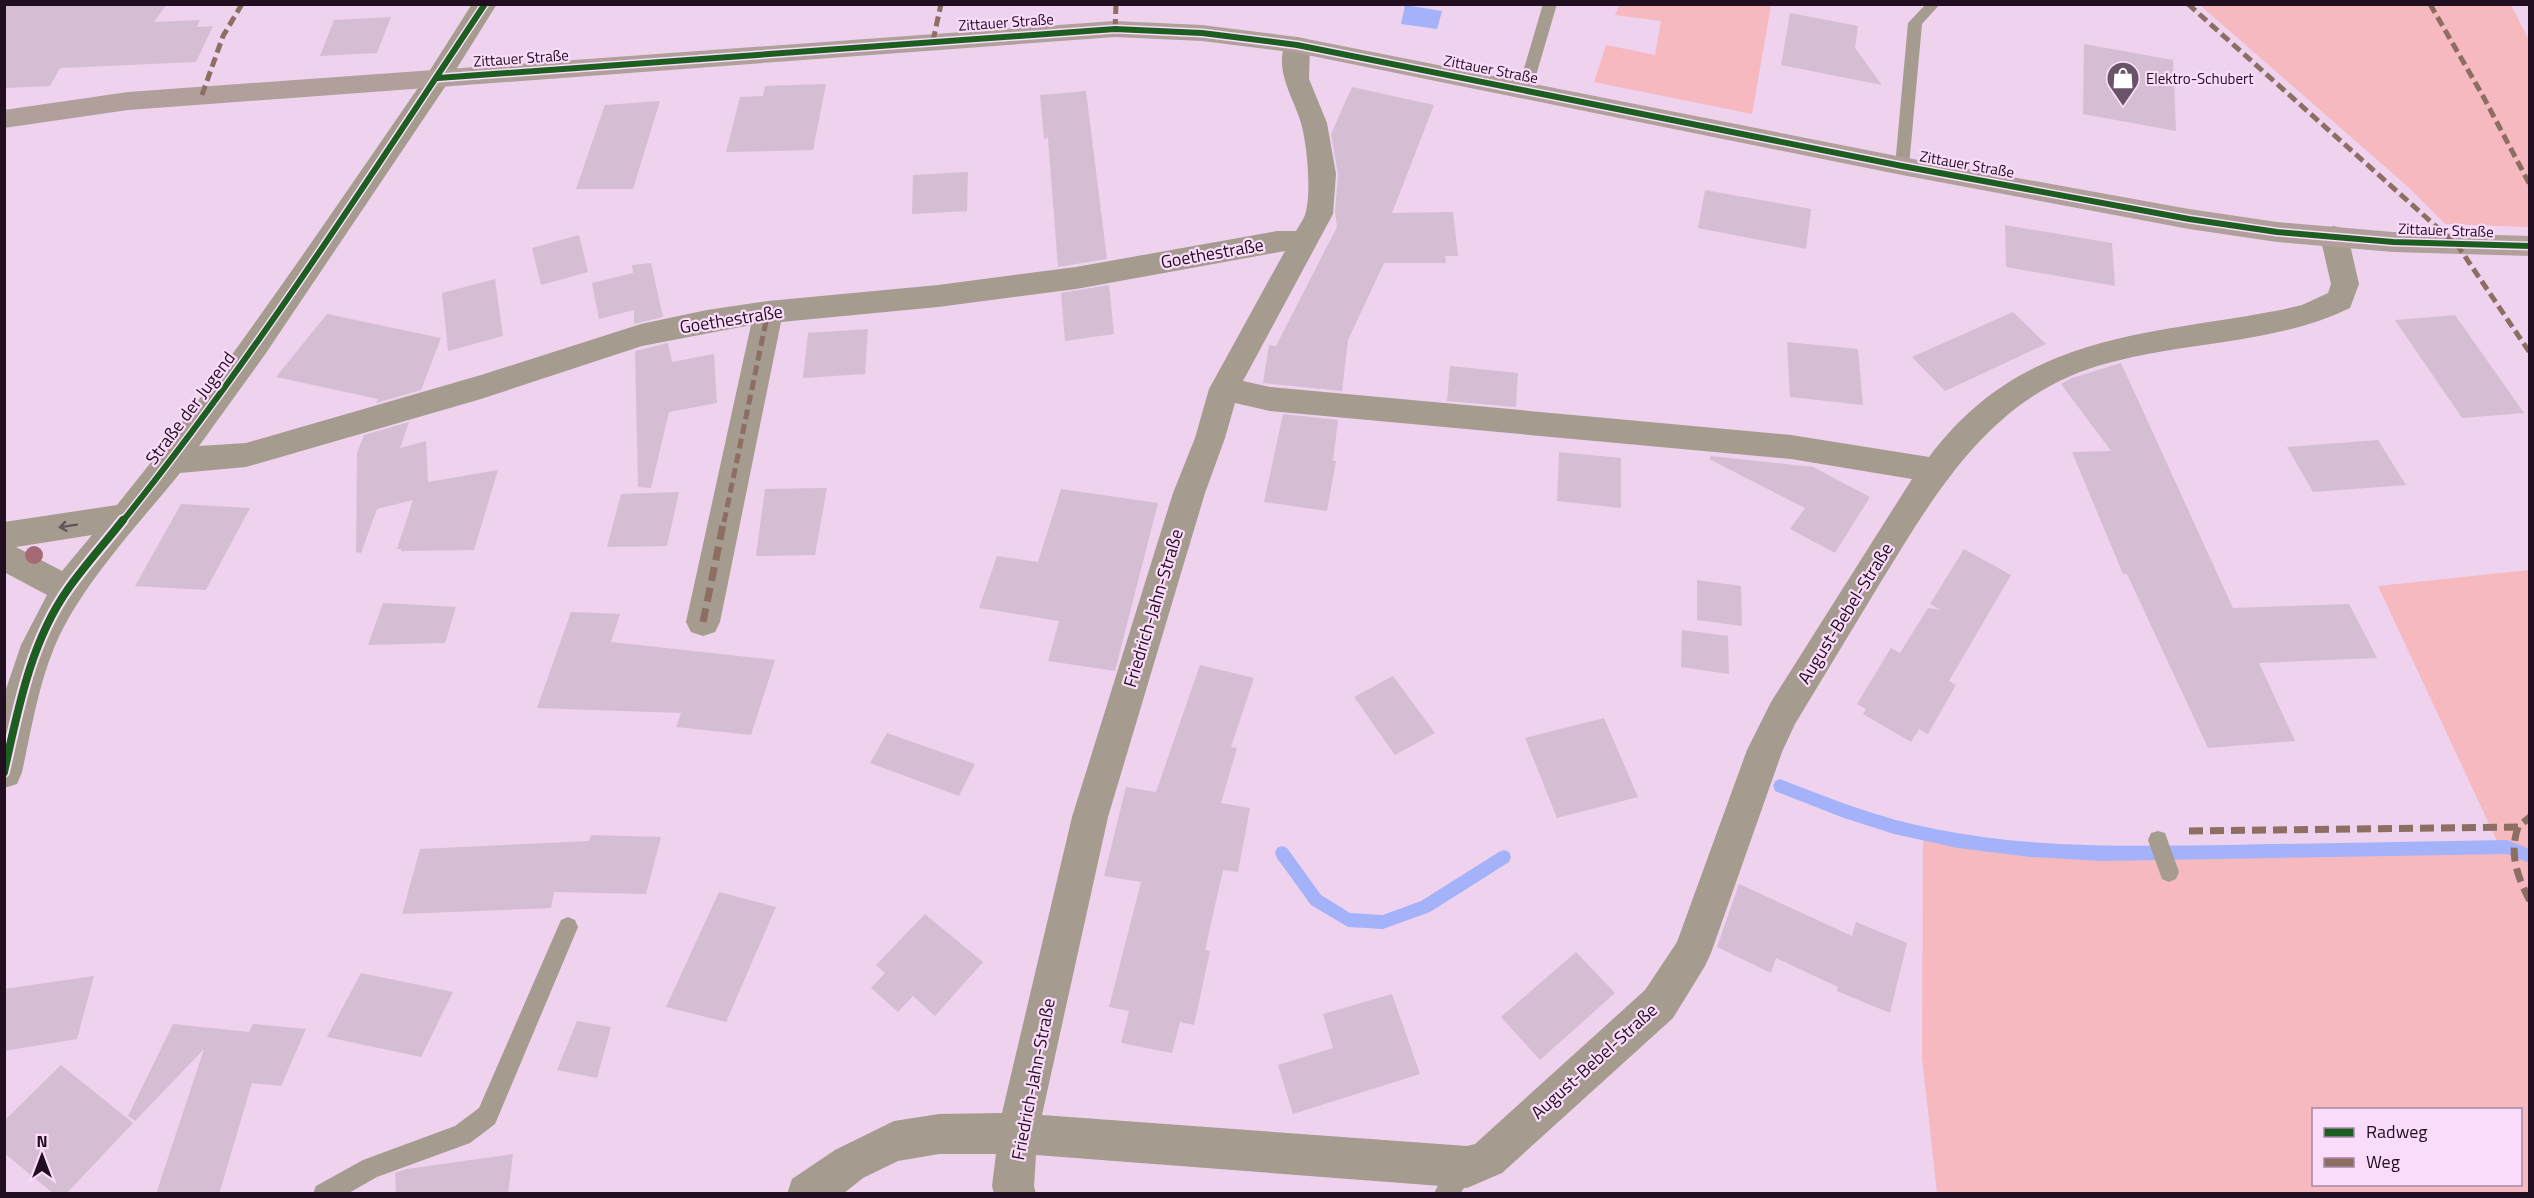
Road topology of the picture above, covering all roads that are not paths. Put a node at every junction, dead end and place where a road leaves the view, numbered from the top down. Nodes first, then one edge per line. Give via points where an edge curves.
1 (485, 4) edge
2 (1550, 4) edge
3 (1934, 4) edge
4 (1298, 45) junction
5 (438, 78) junction
6 (1525, 89) junction
7 (4, 119) edge
8 (1902, 166) junction
9 (2334, 236) junction
10 (1303, 241) junction
11 (2529, 246) edge
12 (768, 312) junction
13 (1224, 390) junction
14 (171, 461) junction
15 (1934, 470) junction
16 (126, 517) junction
17 (4, 536) edge
18 (4, 556) edge
19 (67, 590) junction
20 (703, 622) dead end
21 (4, 772) edge
22 (2158, 840) dead end
23 (2169, 872) dead end
24 (568, 927) dead end
25 (1018, 1133) junction
26 (1467, 1167) junction
27 (324, 1194) edge
28 (807, 1194) edge
29 (1015, 1194) edge
30 (1445, 1194) edge

1 - 5 street, Straße der Jugend
2 - 6 lane
3 - 8 lane via 1915,23
4 - 5 main road, Zittauer Straße via 1202,33 1115,30
4 - 6 main road, Zittauer Straße
4 - 10 street, Friedrich-Jahn-Straße via 1296,79 1314,123 1322,174 1319,213
5 - 7 main road, Zittauer Straße via 128,101
5 - 14 street, Straße der Jugend via 256,345
6 - 8 main road, Zittauer Straße
8 - 9 main road, Zittauer Straße via 2189,219
9 - 11 main road, Zittauer Straße via 2404,243
9 - 15 street, August-Bebel-Straße via 2345,284 2340,300 2319,311 2280,322 2161,339 2097,354 2053,370 2012,392 1971,427
10 - 12 street, Goethestraße via 1277,241 1076,278
10 - 13 street, Friedrich-Jahn-Straße
12 - 14 street, Goethestraße via 641,335 481,387 246,455
12 - 20 street
13 - 15 street via 1270,399 1791,447
13 - 25 street, Friedrich-Jahn-Straße via 1185,504 1090,817
14 - 16 street, Straße der Jugend
15 - 26 street, August-Bebel-Straße via 1783,713 1765,750 1692,953 1659,1004 1488,1159
16 -> 17 street
16 - 19 street, Straße der Jugend
18 - 19 street
19 - 21 street, Straße der Jugend via 38,645
22 - 23 lane
24 - 27 lane via 487,1116 462,1135 371,1168
25 - 26 street
25 - 28 street via 939,1134 894,1141 849,1164
25 - 29 street, Friedrich-Jahn-Straße
26 - 30 lane, August-Bebel-Straße

